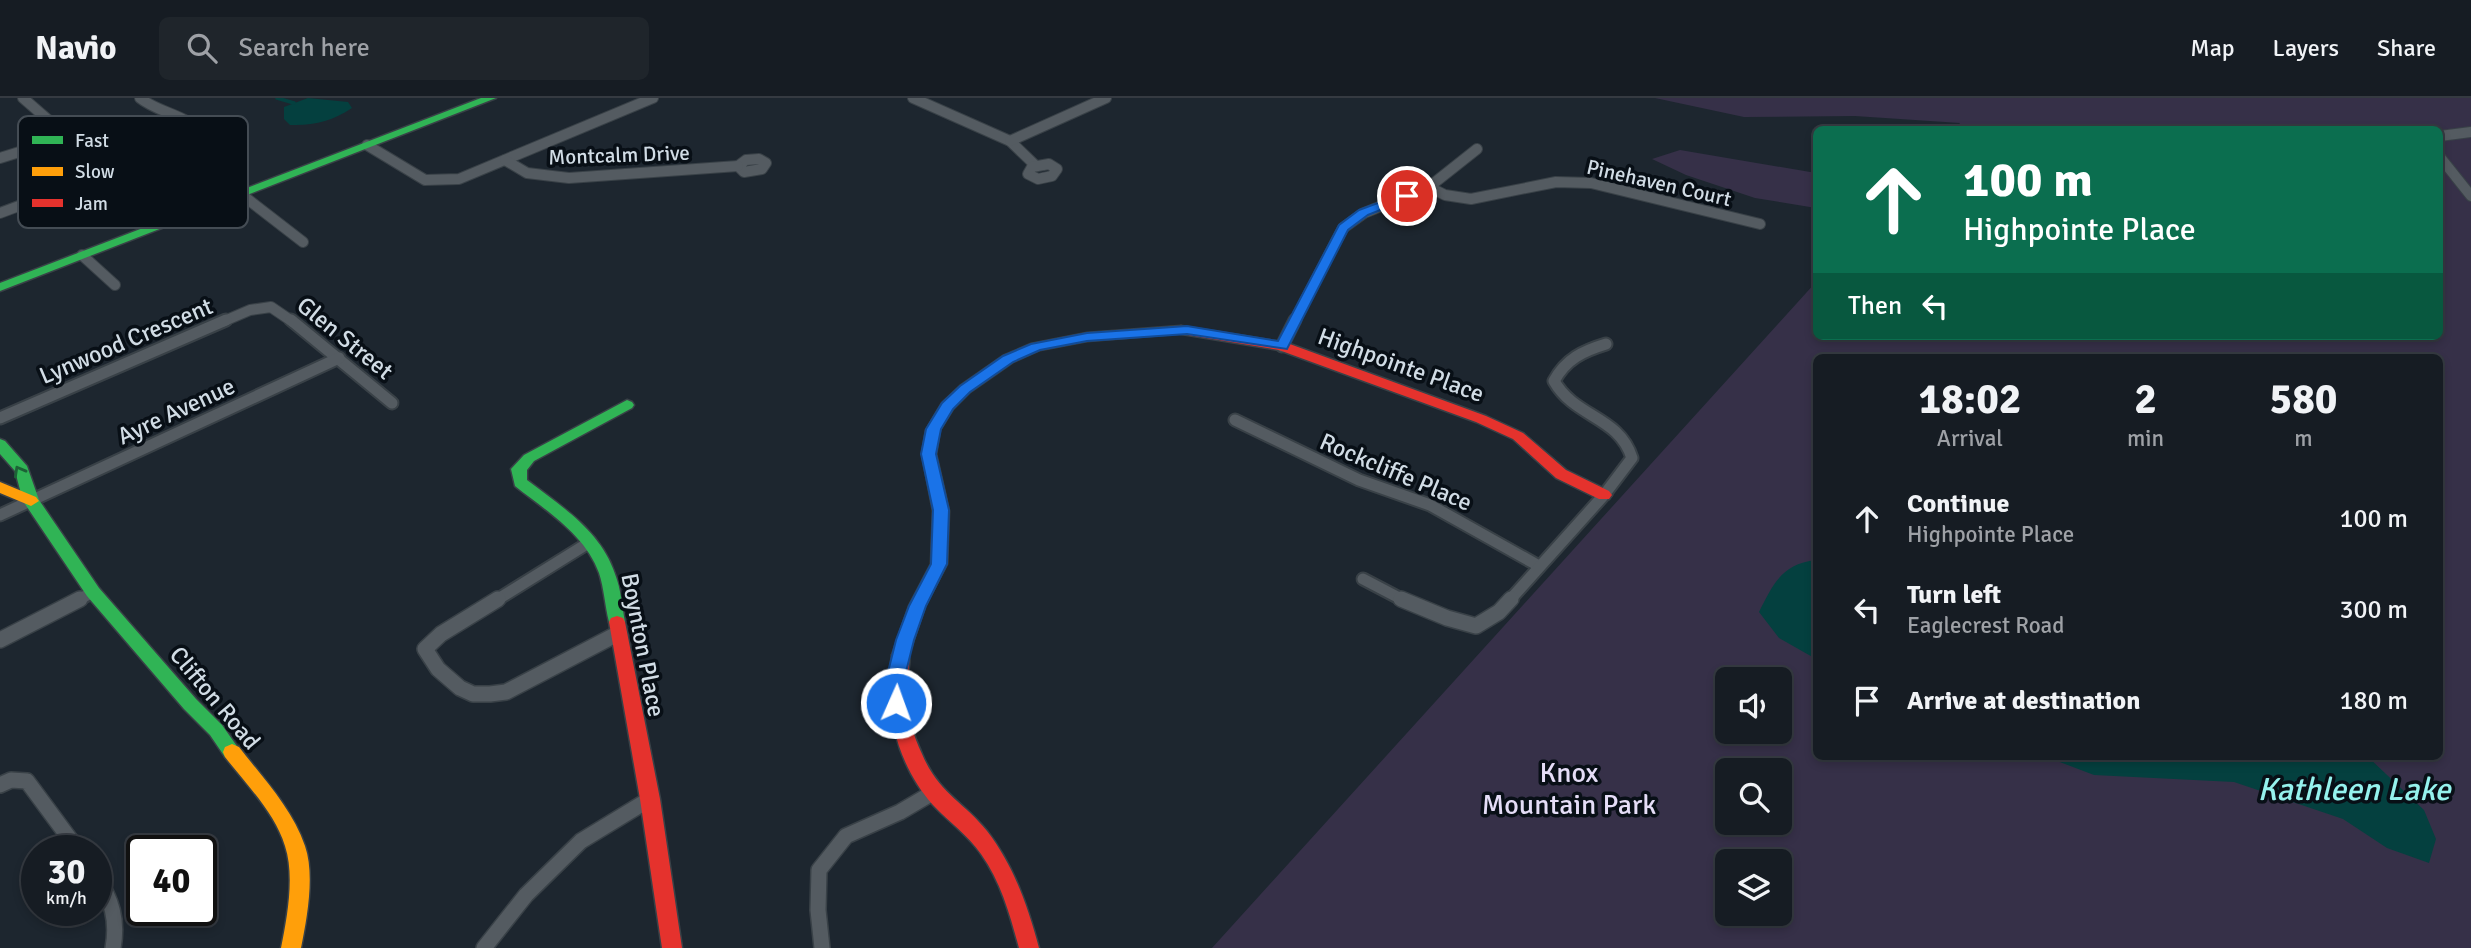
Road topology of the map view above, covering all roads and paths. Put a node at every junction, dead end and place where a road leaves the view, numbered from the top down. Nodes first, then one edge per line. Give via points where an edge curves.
1 (23, 98) edge
2 (139, 98) edge
3 (491, 98) edge
4 (653, 98) edge
5 (913, 98) edge
6 (1106, 98) edge
7 (44, 116) edge
8 (171, 116) edge
9 (2471, 132) edge
10 (2443, 136) edge
11 (1010, 141) junction
12 (367, 145) junction
13 (1477, 149) dead end
14 (18, 152) edge
15 (0, 158) edge
16 (505, 160) junction
17 (2443, 161) edge
18 (1035, 165) dead end
19 (738, 166) dead end
20 (1429, 187) junction
21 (248, 191) edge
22 (2471, 196) edge
23 (248, 199) edge
24 (18, 206) edge
25 (0, 213) edge
26 (1760, 224) dead end
27 (152, 228) edge
28 (303, 242) dead end
29 (82, 255) junction
30 (115, 285) dead end
31 (0, 287) edge
32 (271, 307) joint
33 (1606, 344) dead end
34 (1282, 346) junction
35 (339, 358) junction
36 (393, 402) dead end
37 (627, 405) dead end
38 (0, 418) edge
39 (1235, 420) dead end
40 (0, 444) edge
41 (0, 487) edge
42 (1604, 495) junction
43 (31, 502) junction
44 (0, 515) edge
45 (590, 542) junction
46 (1539, 566) junction
47 (1363, 579) dead end
48 (93, 592) junction
49 (619, 633) junction
50 (0, 640) edge
51 (6, 783) edge
52 (934, 792) junction
53 (650, 799) junction
54 (67, 835) edge
55 (112, 905) edge
56 (113, 948) edge
57 (292, 948) edge
58 (484, 948) edge
59 (672, 948) edge
60 (822, 948) edge
61 (1029, 948) edge

1 - 7 street
2 - 8 street
3 - 12 street
4 - 16 street
5 - 11 street
6 - 11 street
9 - 10 street
11 - 18 street
12 - 16 street via 425,180 459,179
12 - 21 street
13 - 20 street
14 - 15 street
16 - 19 street, Montcalm Drive via 527,173 569,178
17 - 22 street
20 - 26 street, Pinehaven Court via 1471,200 1573,181 1591,183
20 - 34 street via 1364,213 1343,228
23 - 28 street
24 - 25 street
27 - 29 street
29 - 30 street
29 - 31 street
32 - 35 street, Glen Street
32 - 38 street, Lynwood Crescent via 250,310
33 - 42 street via 1562,365 1554,381 1572,406 1612,426 1631,448 1632,458
34 - 42 street, Highpointe Place via 1518,436 1568,479
34 - 52 street, Highpointe Place via 1187,330 1087,337 1036,347 1008,359 947,407 933,429 929,454 941,510 939,564 917,606 897,672 896,703 904,735
35 - 36 street, Glen Street
35 - 43 street, Ayre Avenue
37 - 45 street, Boynton Place via 529,458 519,469 520,482
39 - 46 street, Rockcliffe Place via 1359,480 1430,505
43 -> 40 street, Clifton Road via 22,470
41 - 43 street, Clifton Road
42 - 46 street
43 - 44 street, Ayre Avenue
43 - 48 street, Clifton Road
45 - 49 street, Boynton Place via 607,572
45 - 49 street via 441,634 425,649 428,659 464,690 488,695 506,692
46 - 47 street via 1499,611 1476,626 1423,609
48 - 50 street
48 - 57 street, Clifton Road via 216,730 270,803 296,848 297,922
49 - 53 street, Boynton Place
51 - 54 street via 27,781
52 - 60 street via 846,836 819,870
52 - 61 street, Highpointe Place via 979,836 1011,886
53 - 58 street via 582,841 526,895
53 - 59 street, Boynton Place
55 - 56 street via 117,929

